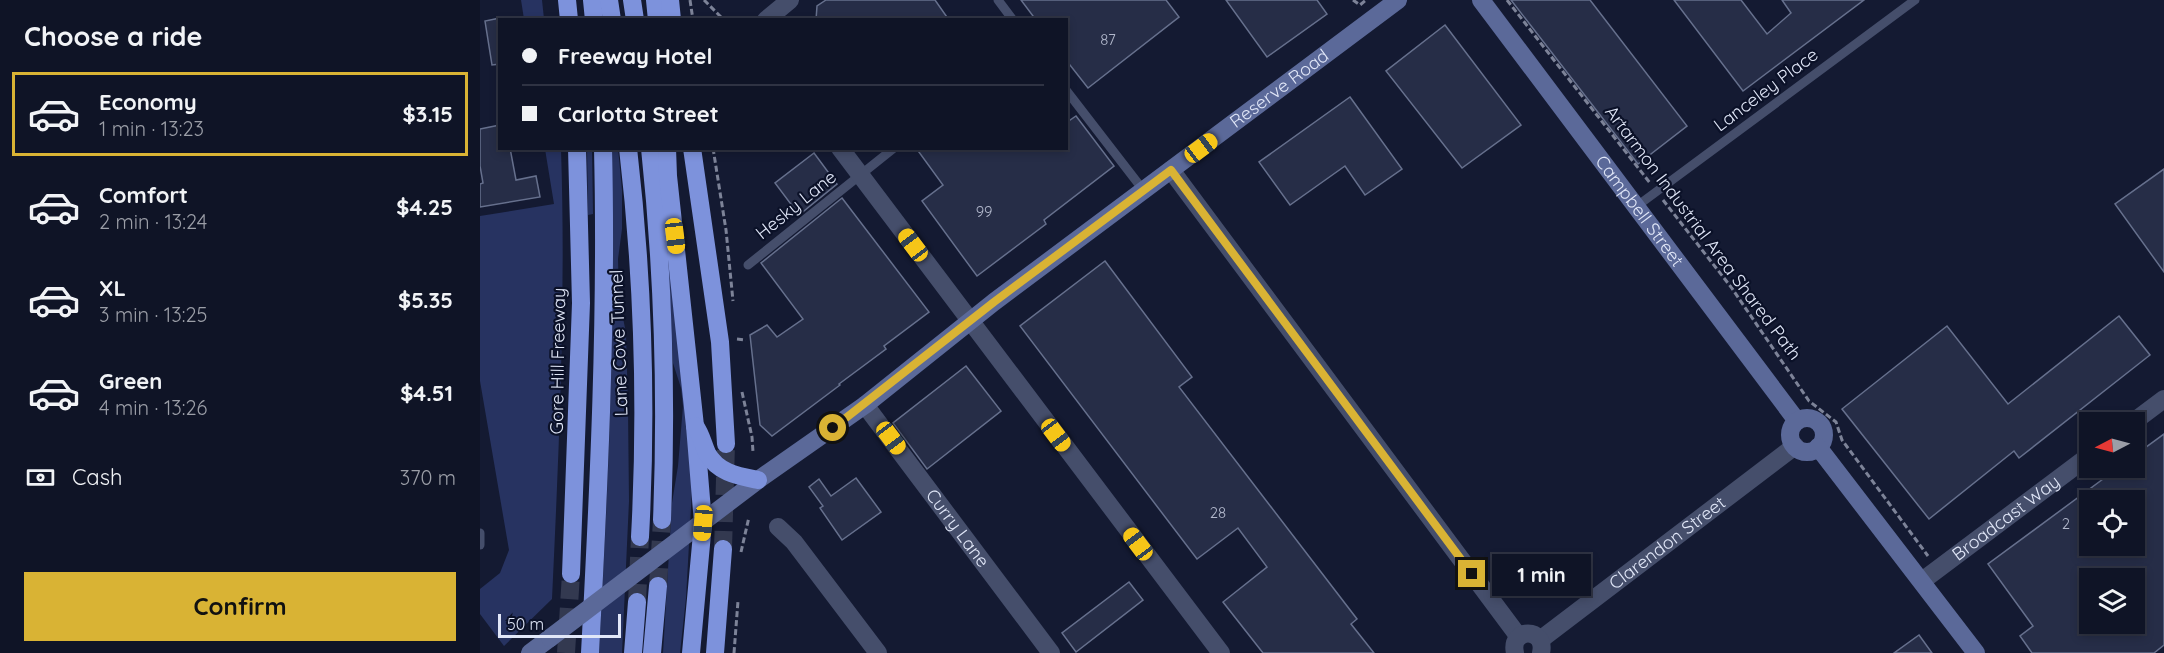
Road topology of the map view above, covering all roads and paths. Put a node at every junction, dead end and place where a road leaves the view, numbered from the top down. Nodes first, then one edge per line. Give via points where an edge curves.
1 (567, 0) edge
2 (592, 0) edge
3 (609, 0) edge
4 (632, 0) edge
5 (655, 0) edge
6 (670, 0) edge
7 (690, 0) edge
8 (704, 0) edge
9 (790, 0) edge
10 (998, 0) edge
11 (1353, 0) edge
12 (1366, 0) edge
13 (1398, 0) edge
14 (1481, 0) edge
15 (1507, 0) edge
16 (1915, 0) edge
17 (569, 18) edge
18 (594, 18) edge
19 (612, 18) edge
20 (635, 18) edge
21 (657, 18) edge
22 (672, 18) edge
23 (693, 18) edge
24 (722, 18) edge
25 (767, 18) edge
26 (1011, 18) edge
27 (1068, 93) edge
28 (577, 150) edge
29 (603, 150) edge
30 (628, 150) edge
31 (650, 150) edge
32 (667, 150) edge
33 (692, 150) edge
34 (713, 150) edge
35 (842, 150) edge
36 (891, 150) edge
37 (1171, 170) junction
38 (860, 174) junction
39 (1144, 191) junction
40 (1656, 192) junction
41 (1637, 206) junction
42 (726, 230) dead end
43 (748, 265) dead end
44 (970, 321) junction
45 (737, 339) dead end
46 (746, 340) dead end
47 (2164, 399) edge
48 (866, 405) junction
49 (2145, 413) edge
50 (1797, 421) junction
51 (695, 426) junction
52 (726, 444) tunnel mouth
53 (1795, 446) junction
54 (1818, 447) junction
55 (2079, 463) edge
56 (758, 480) junction
57 (749, 517) dead end
58 (662, 520) tunnel mouth
59 (703, 523) junction
60 (778, 527) dead end
61 (480, 534) edge
62 (640, 537) tunnel mouth
63 (480, 545) edge
64 (723, 549) tunnel mouth
65 (740, 562) dead end
66 (1938, 569) junction
67 (571, 574) tunnel mouth
68 (1922, 581) junction
69 (658, 586) tunnel mouth
70 (738, 596) dead end
71 (637, 602) tunnel mouth
72 (592, 605) junction
73 (1517, 645) edge
74 (1540, 646) edge
75 (530, 653) edge
76 (590, 653) edge
77 (633, 653) edge
78 (652, 653) edge
79 (691, 653) edge
80 (715, 653) edge
81 (734, 653) edge
82 (878, 653) edge
83 (1051, 653) edge
84 (1221, 653) edge
85 (1976, 653) edge

1 - 17 highway
2 - 18 highway
3 - 19 highway
4 - 20 highway
5 - 21 highway
6 - 22 highway
7 - 23 path
8 - 24 path
9 - 25 street
10 - 26 lane
11 - 12 path via 1360,5
13 - 37 street, Reserve Road
14 - 41 street, Campbell Street
15 - 40 path, Artarmon Industrial Area Shared Path
16 - 40 lane, Lanceley Place
27 - 39 lane
28 - 67 highway, Gore Hill Freeway via 581,303
29 - 72 highway via 601,427
30 - 62 highway, Lane Cove Tunnel via 640,296
31 - 58 highway via 661,289
32 - 51 highway
33 - 52 highway via 720,342
34 - 42 path
35 - 38 street
36 - 38 lane, Hesky Lane
37 - 39 street, Reserve Road
37 - 73 street
38 - 43 lane, Hesky Lane
38 - 44 street
39 - 44 street, Reserve Road
40 - 41 lane, Lanceley Place
40 - 66 path, Artarmon Industrial Area Shared Path via 1731,287 1809,401 1836,422 1842,440
41 - 50 street, Campbell Street
44 - 48 street, Reserve Road
44 - 84 street
45 - 46 path
47 - 49 street
48 - 56 street, Reserve Road
48 - 83 street, Curry Lane
50 - 53 street via 1790,436
50 - 54 street via 1808,417 1822,426 1824,438
51 - 56 highway, bridge via 716,465
51 - 59 highway, bridge
53 - 54 street via 1809,452
53 - 74 street, Clarendon Street
54 - 68 street
55 - 66 street, Broadcast Way
56 - 59 street, Reserve Road, bridge
57 - 65 path
59 - 72 street, Reserve Road, bridge
59 - 79 highway, bridge
60 - 82 street via 794,542
61 - 63 lane
64 - 80 highway
66 - 68 street, Broadcast Way
68 - 85 street
69 - 78 highway
70 - 81 path
71 - 77 highway
72 - 75 street, Reserve Road, bridge
72 - 76 highway
73 - 74 street via 1528,633

